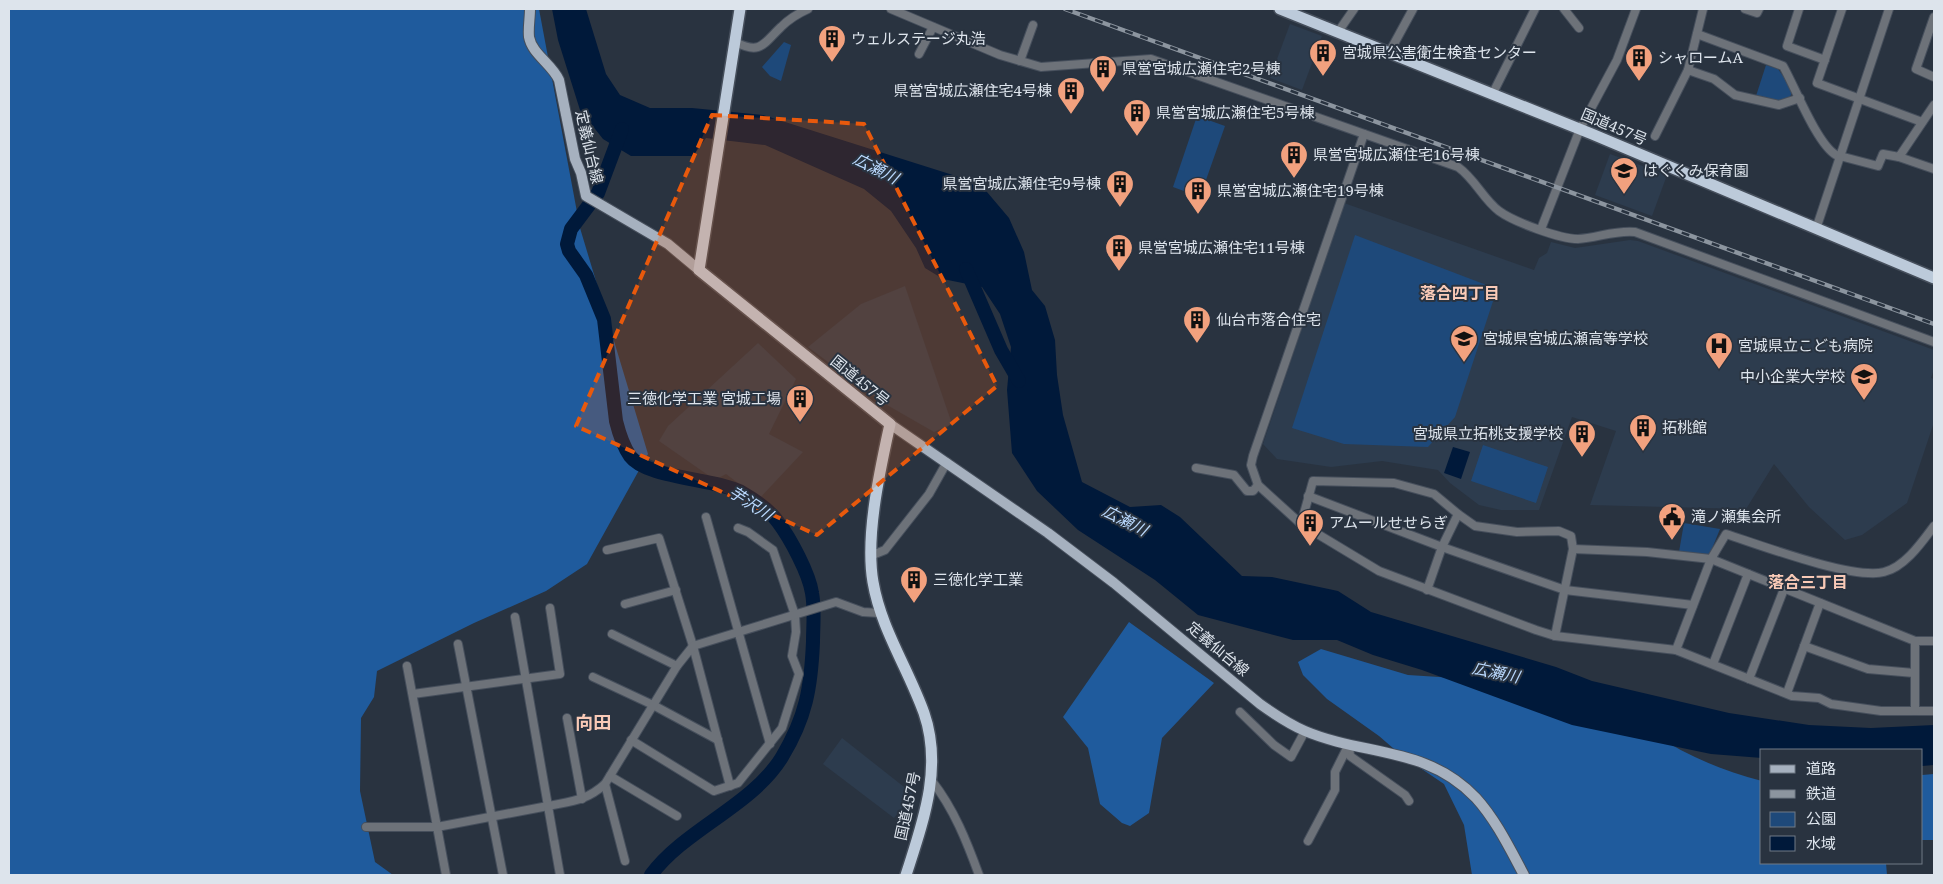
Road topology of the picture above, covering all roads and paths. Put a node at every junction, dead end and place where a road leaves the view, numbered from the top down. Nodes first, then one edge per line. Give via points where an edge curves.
1 (530, 9) edge
2 (740, 9) edge
3 (808, 9) edge
4 (891, 9) edge
5 (1280, 9) edge
6 (1354, 9) edge
7 (1413, 9) edge
8 (1535, 9) edge
9 (1564, 9) edge
10 (1636, 9) edge
11 (1703, 9) edge
12 (1744, 9) edge
13 (1759, 9) edge
14 (1799, 9) edge
15 (1842, 9) edge
16 (1889, 9) edge
17 (1292, 11) edge
18 (1934, 17) edge
19 (1033, 25) dead end
20 (932, 27) junction
21 (1580, 28) dead end
22 (1338, 32) junction
23 (1932, 32) edge
24 (1697, 34) junction
25 (735, 42) junction
26 (1388, 53) junction
27 (919, 54) dead end
28 (1825, 60) junction
29 (1020, 61) junction
30 (1688, 70) junction
31 (1934, 77) edge
32 (1492, 95) junction
33 (1800, 98) junction
34 (1858, 98) junction
35 (1934, 105) edge
36 (1922, 122) junction
37 (1580, 129) junction
38 (1364, 134) junction
39 (1655, 136) dead end
40 (1841, 155) junction
41 (1899, 157) junction
42 (1934, 169) edge
43 (1541, 229) junction
44 (1816, 229) junction
45 (700, 270) junction
46 (1934, 278) edge
47 (1934, 342) edge
48 (890, 424) junction
49 (947, 462) junction
50 (1196, 468) dead end
51 (1258, 485) junction
52 (1308, 496) junction
53 (1458, 514) junction
54 (706, 517) dead end
55 (1301, 524) junction
56 (1934, 526) edge
57 (738, 528) dead end
58 (1442, 547) junction
59 (1574, 548) junction
60 (607, 550) dead end
61 (870, 556) junction
62 (1711, 559) junction
63 (1748, 574) junction
64 (1784, 589) junction
65 (676, 590) junction
66 (1427, 590) junction
67 (1565, 590) junction
68 (1820, 603) junction
69 (625, 604) dead end
70 (1693, 605) junction
71 (550, 608) dead end
72 (879, 613) junction
73 (797, 614) junction
74 (515, 618) dead end
75 (737, 633) junction
76 (612, 634) dead end
77 (1555, 636) junction
78 (1916, 641) junction
79 (1934, 641) edge
80 (458, 644) dead end
81 (693, 646) junction
82 (1804, 646) junction
83 (1676, 650) junction
84 (1712, 664) junction
85 (407, 666) dead end
86 (677, 666) junction
87 (1914, 673) junction
88 (593, 677) dead end
89 (526, 679) junction
90 (1750, 679) junction
91 (466, 686) junction
92 (1787, 693) junction
93 (413, 694) junction
94 (653, 704) junction
95 (1915, 711) junction
96 (1934, 711) edge
97 (1240, 712) dead end
98 (567, 718) dead end
99 (1305, 731) junction
100 (631, 740) junction
101 (718, 740) junction
102 (770, 744) junction
103 (1349, 744) junction
104 (610, 776) junction
105 (932, 781) junction
106 (605, 784) junction
107 (730, 786) junction
108 (582, 800) junction
109 (1409, 802) dead end
110 (548, 806) junction
111 (677, 816) dead end
112 (492, 818) junction
113 (437, 826) junction
114 (366, 827) dead end
115 (1308, 841) dead end
116 (625, 861) dead end
117 (446, 875) edge
118 (503, 875) edge
119 (560, 875) edge
120 (906, 875) edge
121 (979, 875) edge
122 (1524, 875) edge

1 - 45 main road, 定義仙台線 via 529,39 559,80 586,196 668,244
2 - 25 highway
3 - 25 street via 782,26 763,46 748,48
4 - 20 street
5 - 17 highway, 国道457号
6 - 22 street
7 - 26 street
8 - 32 street
9 - 21 street
10 - 37 street via 1617,60
11 - 24 street
12 - 13 street via 1757,13
14 - 28 street via 1787,46
15 - 28 street
16 - 34 street
17 - 22 highway, 国道457号
18 - 23 street
19 - 29 street
20 - 27 street
20 - 29 street
22 - 26 highway, 国道457号
23 - 31 street via 1916,69
24 - 30 street
24 - 33 street via 1783,66
25 - 45 highway
26 - 32 highway, 国道457号
28 - 34 street via 1817,83
29 - 38 street via 1041,67 1151,59
30 - 33 street via 1714,79 1735,95 1779,104
30 - 39 street
32 - 37 highway, 国道457号
33 - 40 street via 1830,151
34 - 36 street
34 - 40 street
35 - 36 street
36 - 41 street
37 - 43 street
37 - 44 highway, 国道457号
38 - 43 street via 1458,167 1467,173 1497,210
38 - 51 street via 1253,456 1252,465
40 - 41 street via 1878,166 1883,154
40 - 44 street
41 - 42 street
43 - 47 street via 1578,239 1635,232
44 - 46 highway, 国道457号
45 - 48 highway, 国道457号
48 - 49 main road, 定義仙台線
48 - 61 highway, 国道457号
49 - 61 street via 930,494 885,550
49 - 99 main road, 定義仙台線 via 1114,583 1260,704
50 - 51 street via 1234,475 1247,491 1253,491
51 - 55 street
52 - 53 street via 1314,480 1394,483 1434,494
52 - 55 street
52 - 58 street
53 - 58 street
53 - 59 street via 1475,526 1517,532 1559,531 1571,536
54 - 75 street
55 - 66 street via 1378,571
56 - 62 street via 1899,565 1885,572 1852,571 1726,534
57 - 73 street via 773,550
58 - 66 street
58 - 67 street
59 - 62 street
59 - 67 street
60 - 65 street via 659,538
61 - 72 highway, 国道457号
62 - 63 street
62 - 70 street
63 - 64 street
63 - 84 street
64 - 68 street
64 - 90 street
65 - 69 street
65 - 81 street
66 - 77 street
67 - 70 street
67 - 77 street
68 - 78 street
68 - 82 street
70 - 83 street
71 - 89 street via 560,674
72 - 73 street via 863,612 836,602
72 - 105 highway, 国道457号 via 924,713 932,743
73 - 75 street
73 - 102 street via 792,656 799,674 782,728
74 - 89 street
75 - 81 street
75 - 102 street
76 - 86 street
77 - 83 street
78 - 79 street
78 - 87 street
80 - 91 street
81 - 86 street
81 - 101 street
82 - 87 street via 1868,670
82 - 92 street
83 - 84 street
84 - 90 street
85 - 93 street
86 - 94 street
87 - 95 street
88 - 94 street
89 - 91 street
89 - 110 street
90 - 92 street
91 - 93 street
91 - 112 street
92 - 95 street via 1819,698 1831,704 1881,711
93 - 113 street
94 - 100 street
94 - 101 street
95 - 96 street
97 - 99 street via 1274,745 1291,756
98 - 108 street
99 - 103 main road, 定義仙台線
100 - 104 street
100 - 107 street via 714,792
101 - 107 street
102 - 107 street via 744,777
103 - 109 street via 1350,756 1405,795
103 - 115 street via 1335,772 1337,784 1332,798
103 - 122 main road, 定義仙台線 via 1413,759 1452,779 1475,798 1490,817
104 - 106 street
104 - 111 street
105 - 120 highway, 国道457号
105 - 121 street via 956,817
106 - 108 street
106 - 116 street
108 - 110 street
110 - 112 street
110 - 119 street
112 - 113 street
112 - 118 street
113 - 114 street
113 - 117 street

